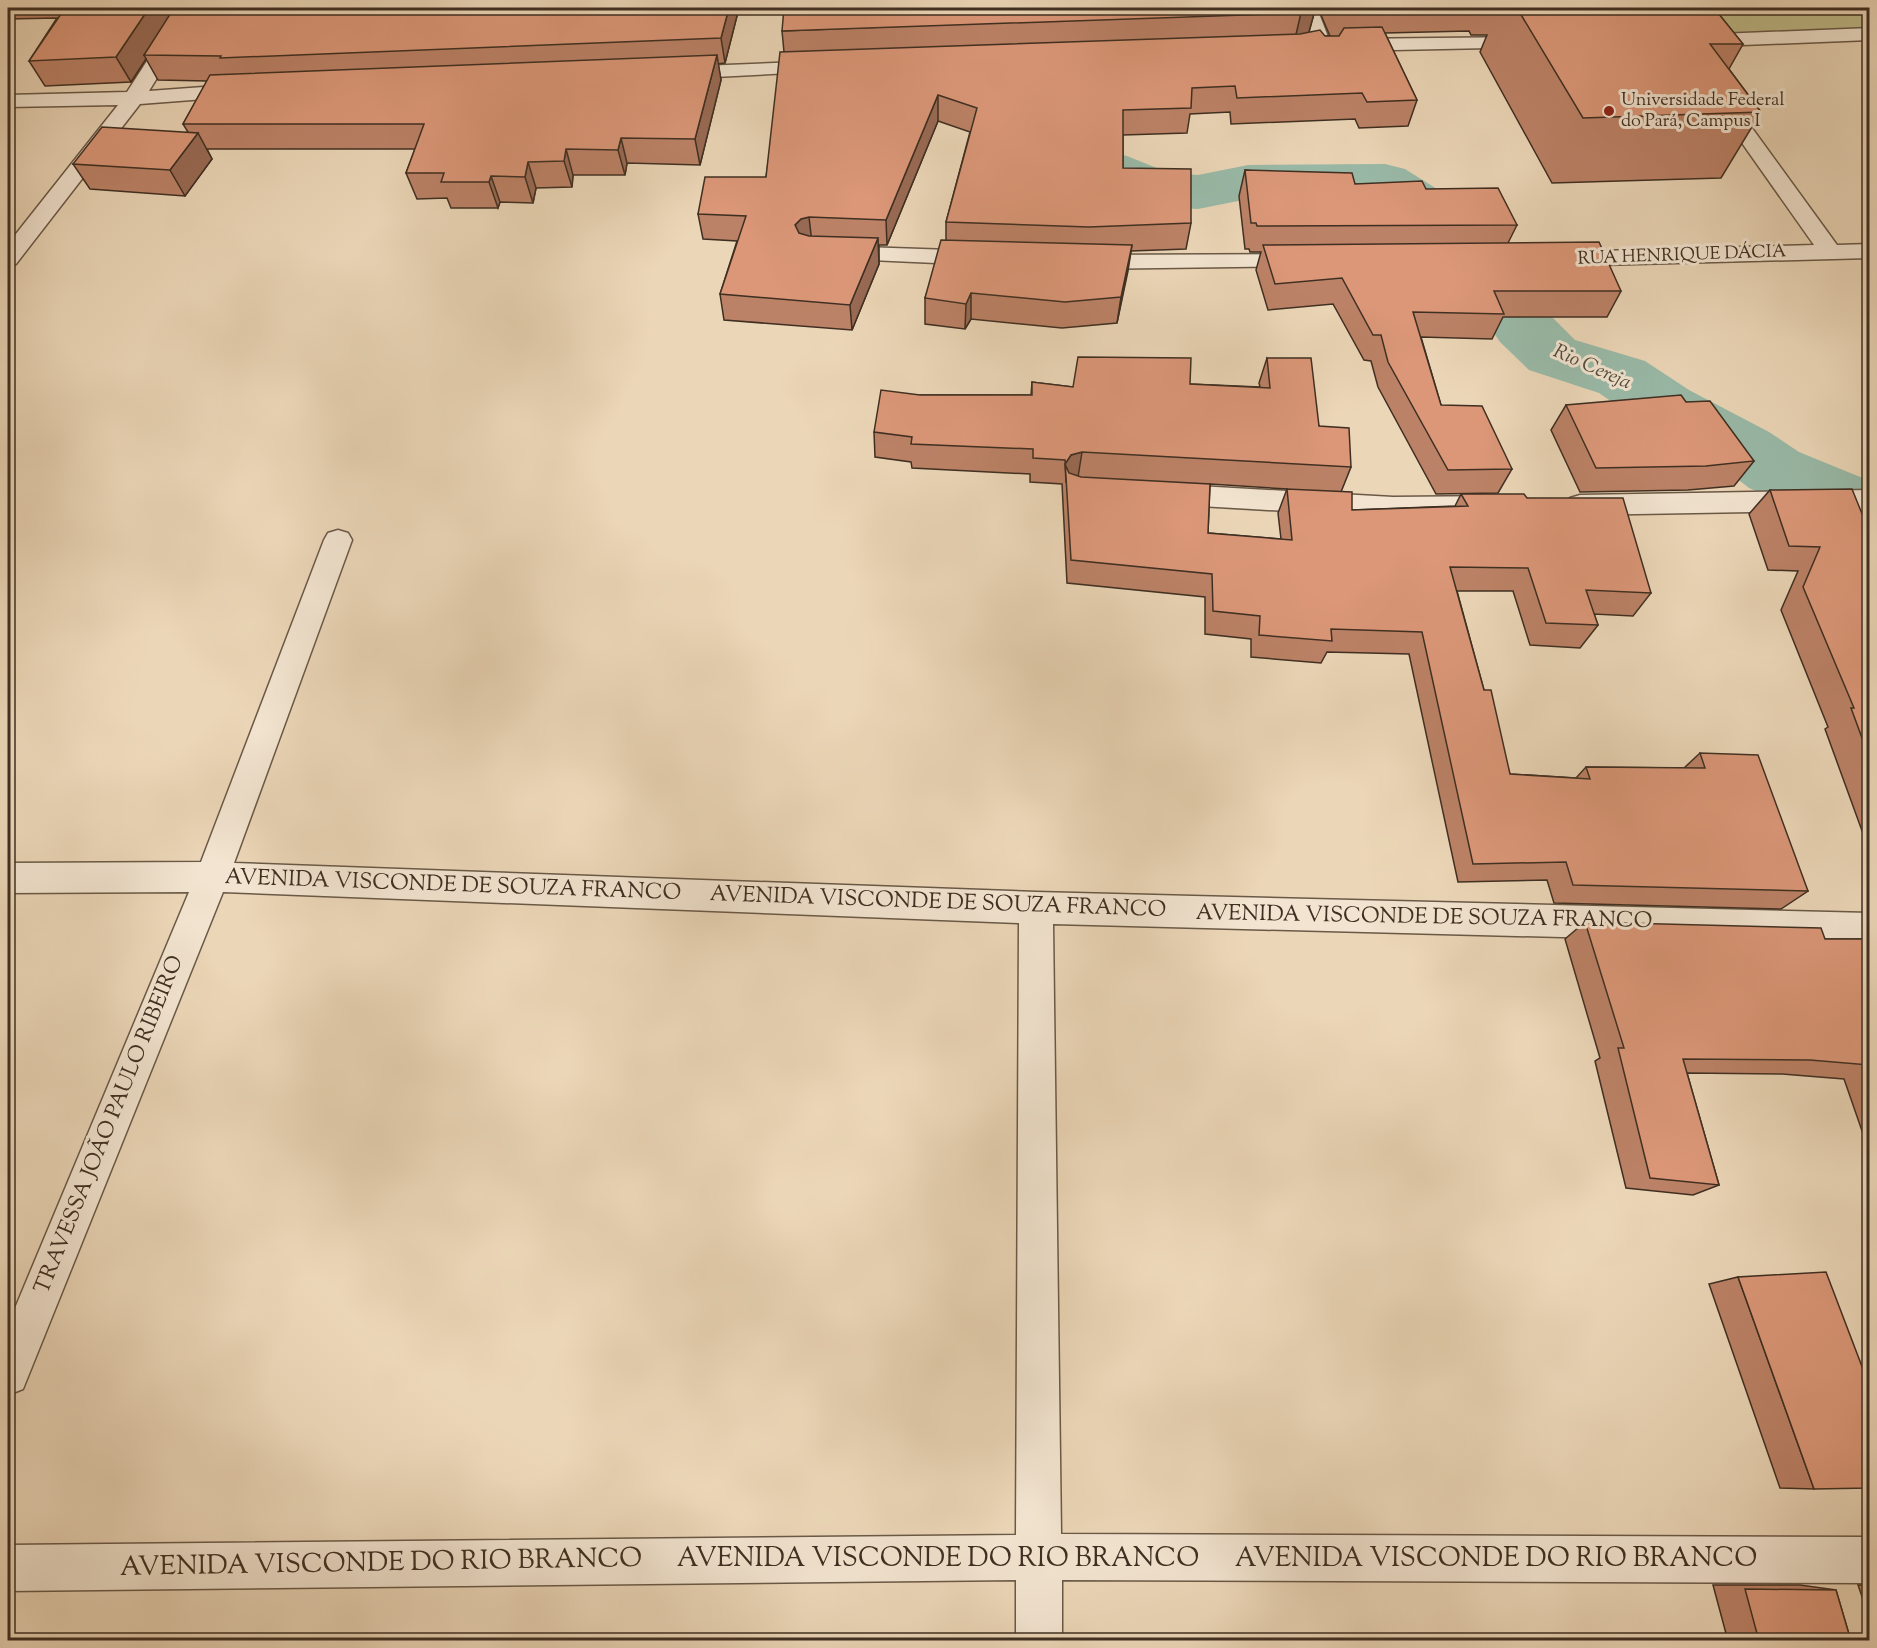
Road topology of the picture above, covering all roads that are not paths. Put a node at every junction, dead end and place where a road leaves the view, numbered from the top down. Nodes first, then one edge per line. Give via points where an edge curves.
1 (190, 8) edge
2 (1307, 8) edge
3 (1869, 34) edge
4 (1869, 46) edge
5 (1545, 48) edge
6 (839, 66) edge
7 (660, 73) edge
8 (1709, 83) edge
9 (266, 89) edge
10 (134, 98) junction
11 (8, 101) edge
12 (1830, 251) junction
13 (1869, 251) edge
14 (812, 252) edge
15 (8, 259) edge
16 (1002, 259) edge
17 (1541, 260) edge
18 (1062, 261) edge
19 (1324, 261) edge
20 (1137, 492) edge
21 (1869, 500) edge
22 (338, 540) dead end
23 (212, 877) junction
24 (8, 878) edge
25 (1036, 908) junction
26 (1869, 929) edge
27 (8, 1374) edge
28 (1038, 1557) junction
29 (1869, 1560) edge
30 (8, 1568) edge
31 (1039, 1641) edge

1 - 10 street
2 - 5 street via 1323,50
3 - 4 street via 1683,49
6 - 7 street
8 - 12 street
9 - 10 street
10 - 11 street
10 - 15 street
12 - 13 street, RUA HENRIQUE DÁCIA
12 - 17 street, RUA HENRIQUE DÁCIA
14 - 16 street
18 - 19 street
20 - 21 street via 1393,507
22 - 23 street, TRAVESSA JOÃO PAULO RIBEIRO
23 - 24 street, AVENIDA VISCONDE DE SOUZA FRANCO
23 - 25 street, AVENIDA VISCONDE DE SOUZA FRANCO
23 - 27 street, TRAVESSA JOÃO PAULO RIBEIRO
25 - 26 street, AVENIDA VISCONDE DE SOUZA FRANCO
25 - 28 street
28 - 29 street, AVENIDA VISCONDE DO RIO BRANCO
28 - 30 street, AVENIDA VISCONDE DO RIO BRANCO
28 - 31 street

